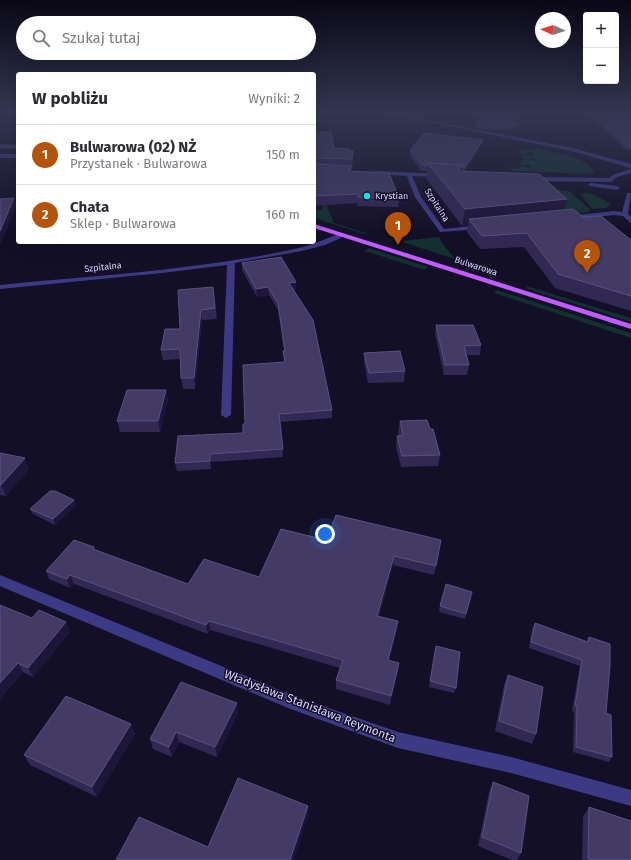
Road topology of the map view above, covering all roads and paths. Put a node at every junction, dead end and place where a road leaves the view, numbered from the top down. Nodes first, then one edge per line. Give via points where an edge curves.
1 (584, 153) edge
2 (0, 156) edge
3 (16, 156) edge
4 (631, 166) edge
5 (631, 171) edge
6 (372, 173) edge
7 (409, 174) junction
8 (447, 176) edge
9 (526, 179) edge
10 (558, 180) junction
11 (611, 180) junction
12 (617, 188) junction
13 (630, 194) edge
14 (627, 211) edge
15 (559, 219) edge
16 (631, 222) edge
17 (489, 226) edge
18 (316, 227) edge
19 (343, 235) junction
20 (231, 262) junction
21 (0, 287) edge
22 (631, 327) edge
23 (226, 415) dead end
24 (0, 580) edge
25 (631, 798) edge

1 - 4 street
2 - 3 street
5 - 11 street
6 - 7 street
7 - 8 street
7 - 17 street, Szpitalna via 418,195 442,231
9 - 10 street
10 - 11 street
10 - 12 street
11 - 12 street via 612,185
12 - 13 street
13 - 14 street
14 - 15 street
14 - 16 street
18 - 19 main road, Bulwarowa
19 - 20 street, Szpitalna via 311,248
19 - 22 main road, Bulwarowa
20 - 21 street, Szpitalna
20 - 23 street
24 - 25 street, Władysława Stanisława Reymonta via 293,702 398,740 511,765

